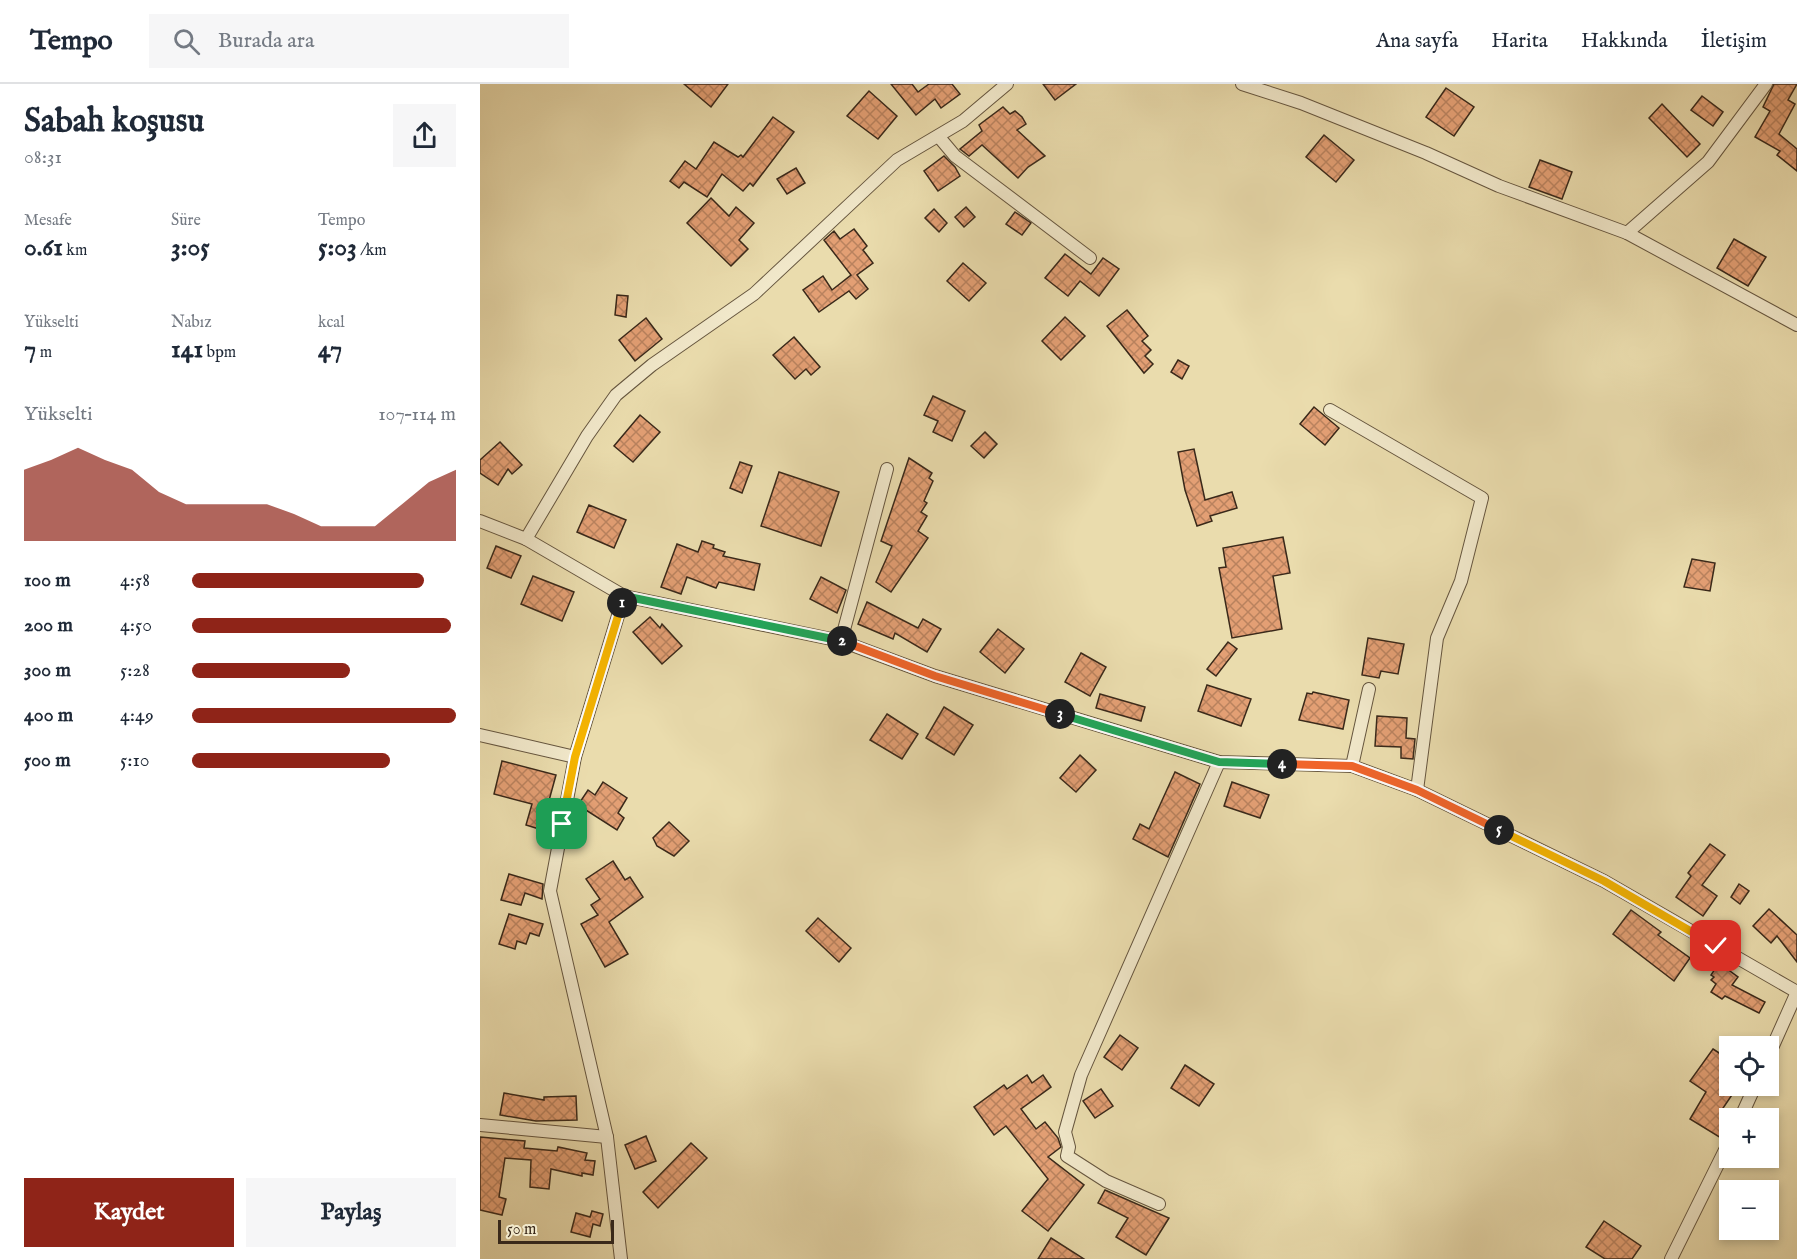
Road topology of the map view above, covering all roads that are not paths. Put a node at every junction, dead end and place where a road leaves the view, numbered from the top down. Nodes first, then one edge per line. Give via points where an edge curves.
1 (1007, 84) edge
2 (1242, 84) edge
3 (1766, 84) edge
4 (939, 137) junction
5 (1627, 233) junction
6 (1090, 258) dead end
7 (1797, 325) edge
8 (1330, 410) dead end
9 (887, 469) dead end
10 (480, 521) edge
11 (526, 539) junction
12 (624, 596) junction
13 (841, 641) junction
14 (1369, 689) dead end
15 (480, 735) edge
16 (575, 757) junction
17 (1219, 762) junction
18 (1352, 766) junction
19 (1417, 790) junction
20 (1797, 992) edge
21 (1777, 1036) edge
22 (480, 1125) edge
23 (607, 1137) junction
24 (1719, 1162) edge
25 (1159, 1204) dead end
26 (621, 1259) edge
27 (1671, 1259) edge

1 - 4 street
2 - 5 street via 1301,103 1499,186
3 - 5 street via 1708,162
4 - 6 street via 955,156
4 - 11 street via 897,160 754,294 616,395
5 - 7 street
8 - 19 street via 1482,498 1461,581 1437,638
9 - 13 street
10 - 11 street
11 - 12 street
12 - 13 street
12 - 16 street
13 - 17 street via 935,676
14 - 18 street
15 - 16 street
16 - 23 street via 550,891
17 - 18 street
17 - 25 street via 1082,1075 1065,1132 1067,1156 1106,1181
18 - 19 street
19 - 20 street via 1604,881
20 - 21 street
22 - 23 street
23 - 26 street
24 - 27 street

